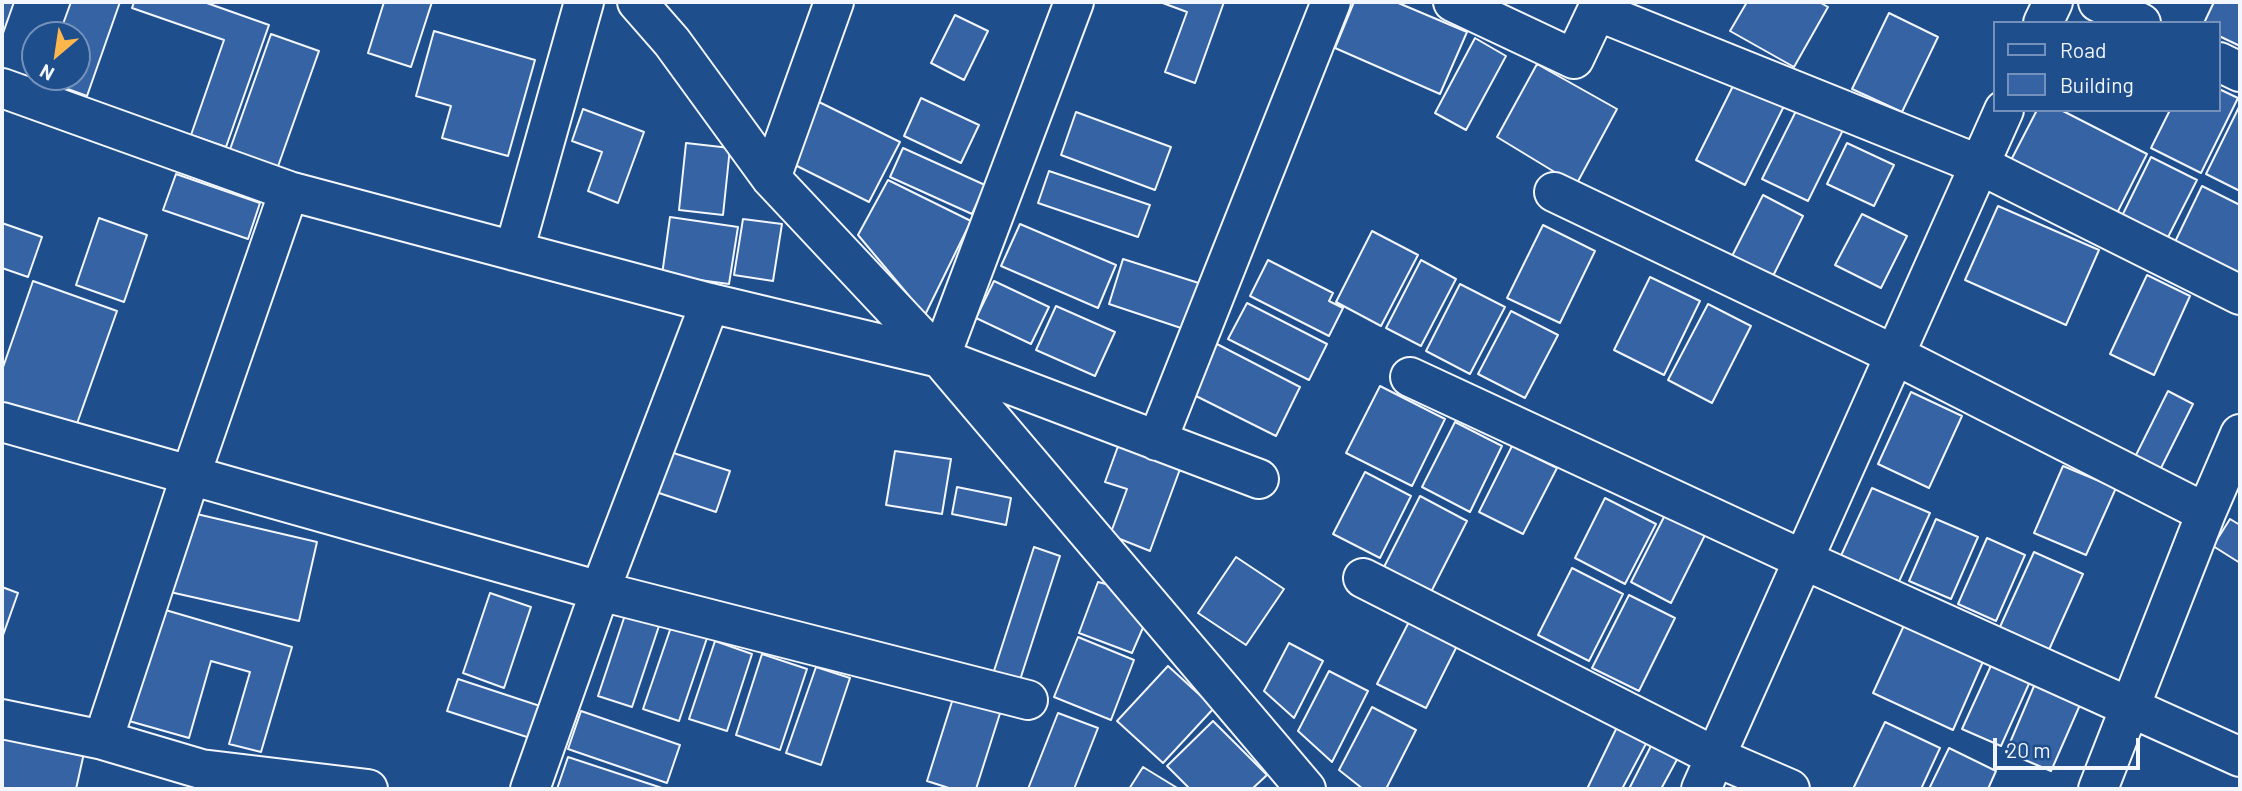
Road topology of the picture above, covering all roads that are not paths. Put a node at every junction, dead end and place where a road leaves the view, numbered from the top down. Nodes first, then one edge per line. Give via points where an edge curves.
1 (584, 2) edge
2 (637, 2) edge
3 (834, 2) edge
4 (1074, 2) edge
5 (1331, 2) edge
6 (1453, 2) edge
7 (2053, 2) edge
8 (2098, 2) edge
9 (1599, 6) edge
10 (2044, 21) edge
11 (2137, 21) edge
12 (2221, 63) edge
13 (2240, 72) edge
14 (2, 88) edge
15 (2003, 112) edge
16 (1980, 165) junction
17 (771, 178) junction
18 (289, 191) junction
19 (1554, 192) dead end
20 (514, 251) junction
21 (2240, 295) edge
22 (710, 303) junction
23 (1895, 355) junction
24 (940, 358) junction
25 (1410, 377) dead end
26 (2, 422) edge
27 (1157, 441) junction
28 (2239, 442) edge
29 (190, 477) junction
30 (1259, 479) dead end
31 (2207, 513) junction
32 (1804, 560) junction
33 (1363, 578) dead end
34 (600, 591) junction
35 (1028, 700) dead end
36 (2132, 707) junction
37 (2, 719) edge
38 (103, 740) junction
39 (2240, 757) edge
40 (1708, 773) edge
41 (198, 779) edge
42 (368, 789) edge
43 (530, 789) edge
44 (1306, 789) edge
45 (1790, 789) edge
46 (2098, 789) edge

1 - 20 street
2 - 17 street via 672,42
3 - 17 street
4 - 24 street
5 - 27 street
6 - 9 street via 1574,59
7 - 10 street
8 - 11 street
9 - 16 street
12 - 13 street
14 - 18 street
15 - 16 street
16 - 21 street
16 - 23 street
17 - 24 street
18 - 20 street
18 - 29 street
19 - 23 street
20 - 22 street
22 - 24 street
22 - 34 street
23 - 31 street
23 - 32 street
24 - 27 street
24 - 44 street
25 - 32 street
26 - 29 street
27 - 30 street
28 - 31 street
29 - 34 street
29 - 38 street
31 - 36 street
32 - 36 street
32 - 40 street
33 - 40 street
34 - 35 street
34 - 43 street
36 - 39 street
36 - 46 street
37 - 38 street
38 - 41 street
40 - 45 street
41 - 42 street

